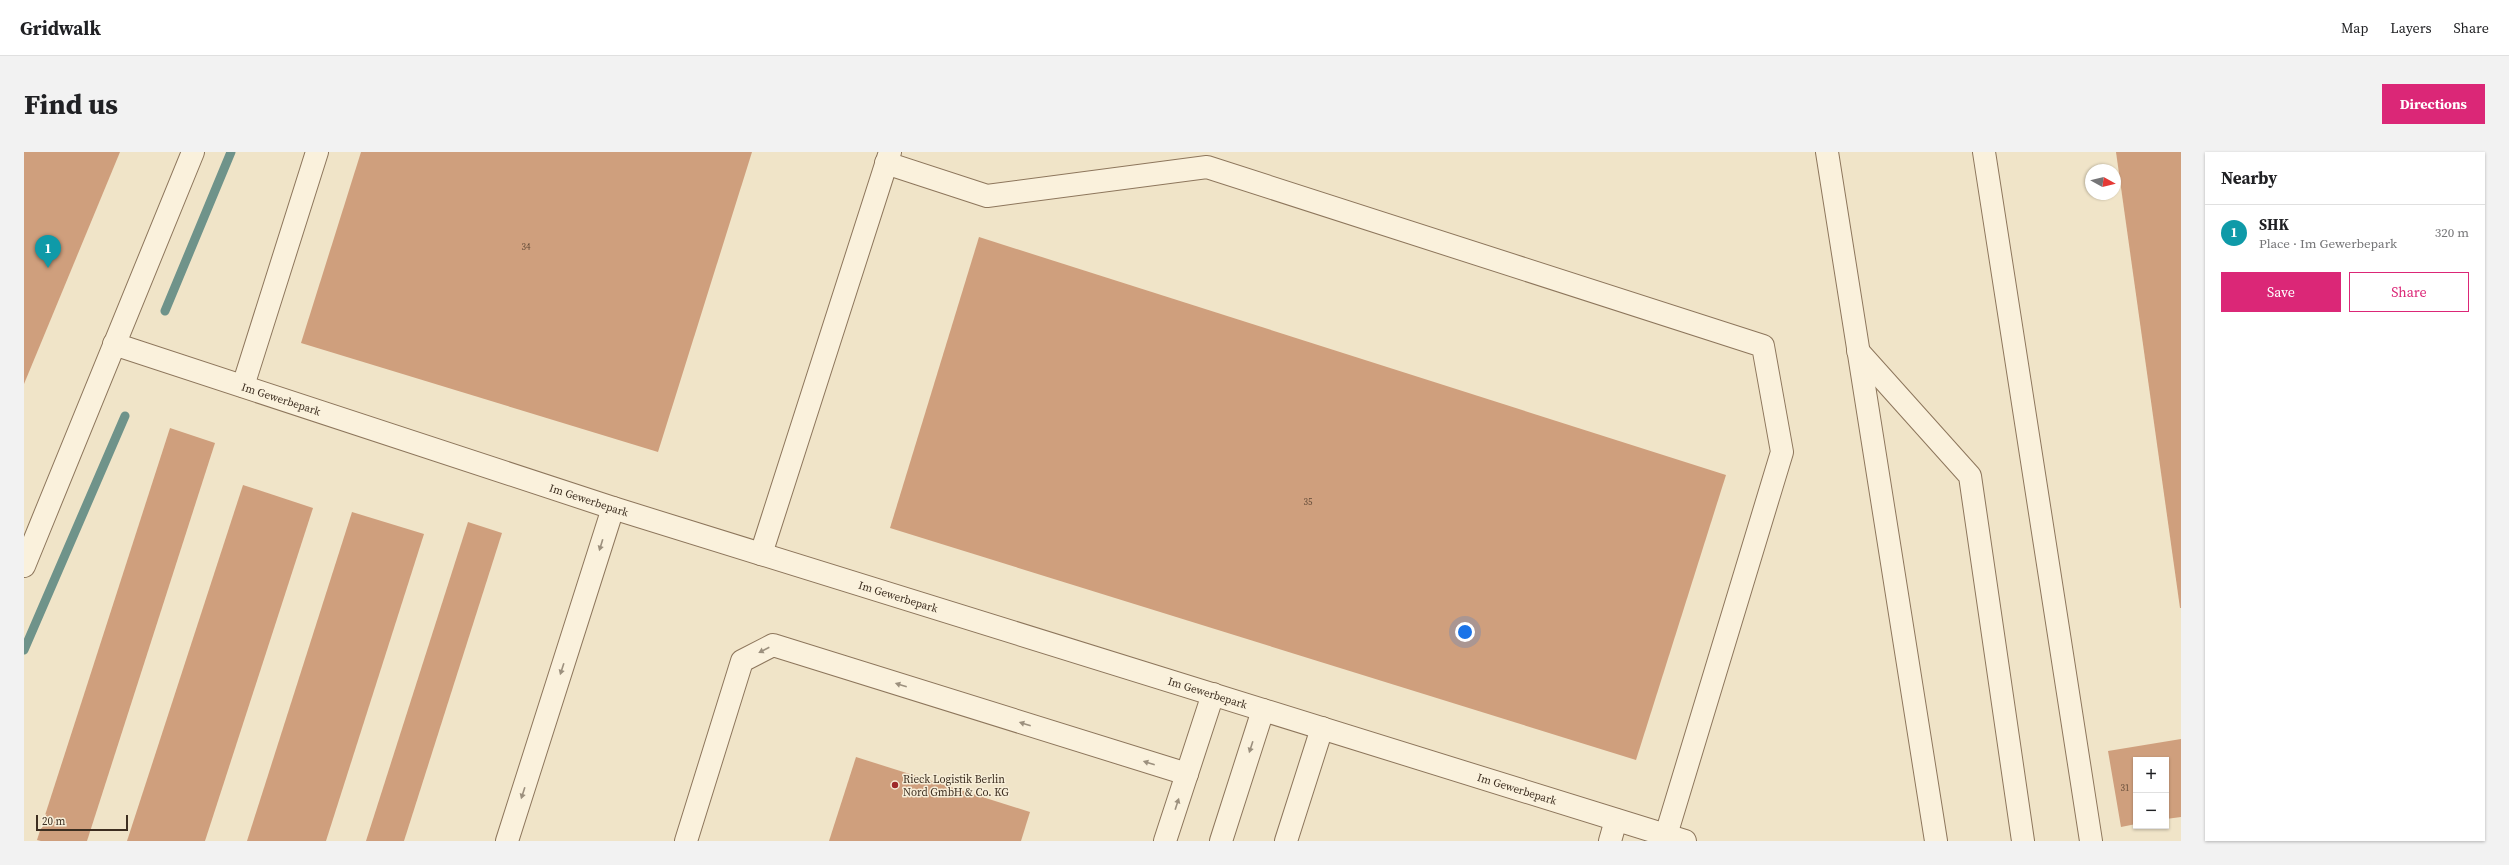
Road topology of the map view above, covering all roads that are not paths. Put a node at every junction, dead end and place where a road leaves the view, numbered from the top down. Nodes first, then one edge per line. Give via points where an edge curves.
1 (193, 152) edge
2 (317, 152) edge
3 (1827, 152) edge
4 (1984, 152) edge
5 (888, 157) edge
6 (114, 344) junction
7 (1858, 351) junction
8 (243, 386) junction
9 (613, 508) junction
10 (761, 554) junction
11 (24, 566) edge
12 (1213, 694) junction
13 (1263, 710) junction
14 (1322, 728) junction
15 (1187, 774) junction
16 (1616, 820) junction
17 (1676, 838) edge
18 (507, 841) edge
19 (686, 841) edge
20 (1165, 841) edge
21 (1221, 841) edge
22 (1286, 841) edge
23 (1610, 841) edge
24 (1936, 841) edge
25 (2023, 841) edge
26 (2091, 841) edge

1 - 6 street
2 - 8 street
3 - 7 street
4 - 26 street
5 - 10 street
5 - 17 street via 987,196 1207,167 1763,346 1782,452
6 - 8 street, Im Gewerbepark
6 - 11 street
7 - 24 street
7 - 25 street via 1970,476
8 - 9 street, Im Gewerbepark
9 - 10 street, Im Gewerbepark
9 -> 18 street
10 - 12 street, Im Gewerbepark
12 - 13 street, Im Gewerbepark
12 - 15 street
13 - 14 street, Im Gewerbepark
13 -> 21 street
14 - 16 street, Im Gewerbepark
14 - 22 street
15 -> 19 street via 773,645 742,661
20 -> 15 street
16 - 17 street, Im Gewerbepark
16 - 23 street

